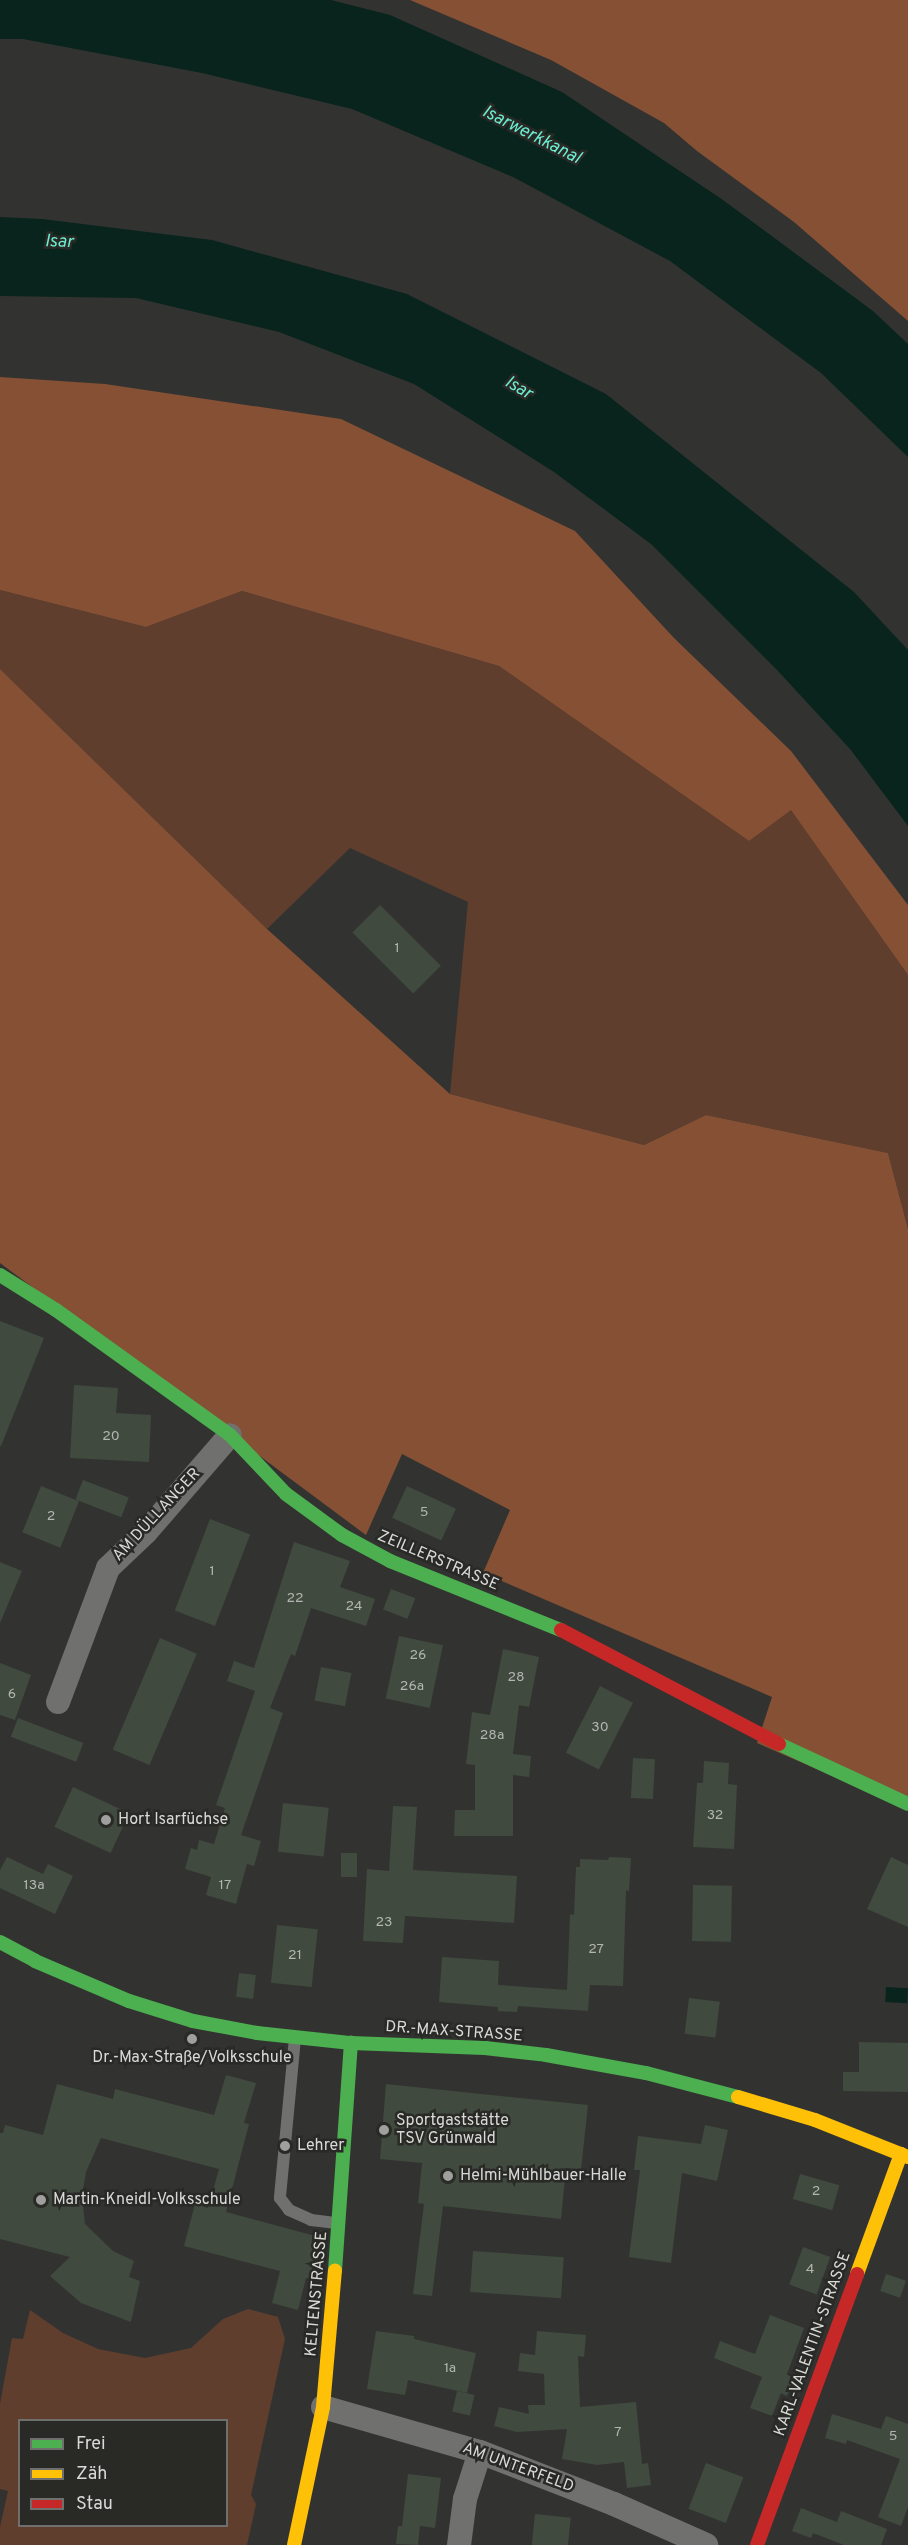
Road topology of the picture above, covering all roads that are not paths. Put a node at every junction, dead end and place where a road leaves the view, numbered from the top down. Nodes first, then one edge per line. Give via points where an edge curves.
1 (0, 1275) edge
2 (230, 1435) junction
3 (58, 1702) dead end
4 (908, 1804) edge
5 (0, 1942) edge
6 (295, 2037) junction
7 (351, 2043) junction
8 (905, 2156) edge
9 (339, 2223) junction
10 (323, 2407) junction
11 (480, 2452) junction
12 (294, 2545) edge
13 (459, 2545) edge
14 (706, 2545) edge
15 (757, 2545) edge

1 - 2 street, ZEILLERSTRASSE via 56,1310
2 - 3 street, AM DÜLLANGER via 146,1532 108,1568
2 - 4 street, ZEILLERSTRASSE via 286,1494 342,1535 390,1561 559,1629 746,1729
5 - 6 street, DR.-MAX-STRASSE via 129,2001 193,2021
6 - 7 street, DR.-MAX-STRASSE
6 - 9 lane via 280,2198 289,2210 311,2220
7 - 8 street, DR.-MAX-STRASSE via 484,2048 646,2073 759,2102
7 - 9 street, KELTENSTRASSE
8 - 15 street, KARL-VALENTIN-STRASSE
9 - 10 street, KELTENSTRASSE
10 - 11 street, AM UNTERFELD
10 - 12 street, KELTENSTRASSE
11 - 13 street via 465,2499
11 - 14 street, AM UNTERFELD

